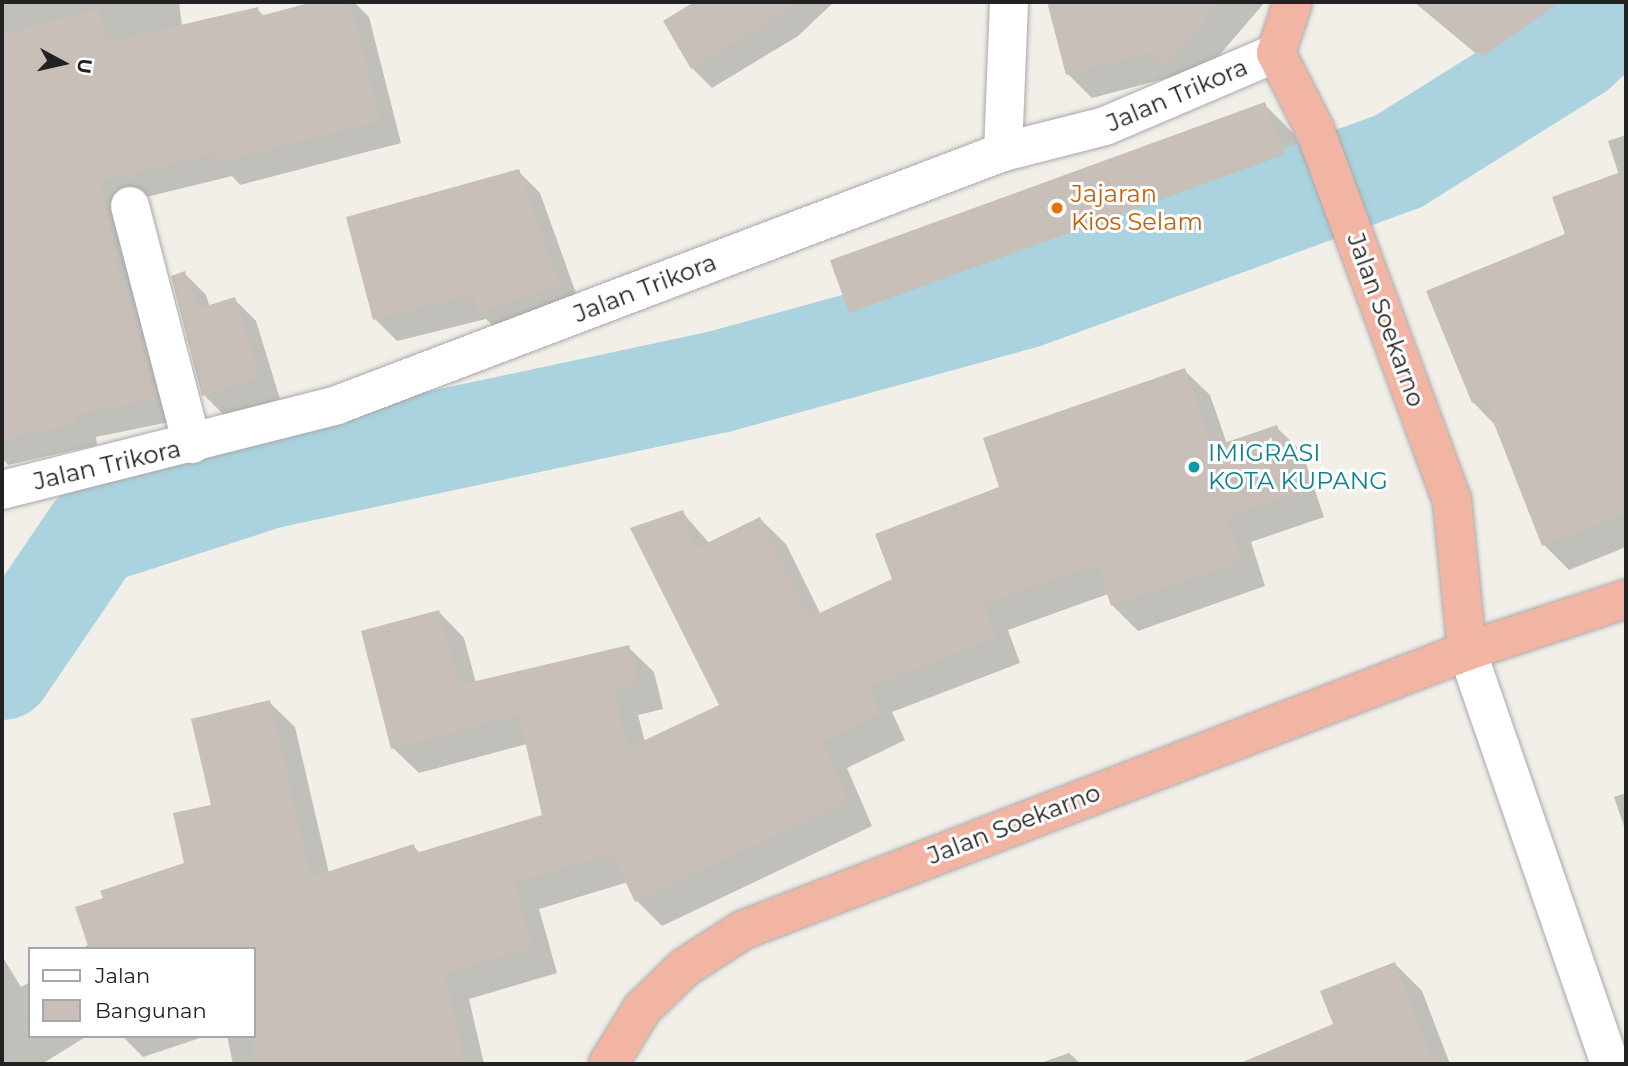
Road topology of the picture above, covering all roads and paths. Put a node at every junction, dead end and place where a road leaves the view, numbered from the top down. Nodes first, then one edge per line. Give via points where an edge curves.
1 (1009, 2) edge
2 (1293, 2) edge
3 (1276, 53) junction
4 (1003, 152) junction
5 (130, 205) dead end
6 (192, 444) junction
7 (2, 490) edge
8 (1626, 599) edge
9 (1467, 651) junction
10 (608, 1064) edge
11 (1610, 1064) edge

1 - 4 street
2 - 3 highway
3 - 4 street, Jalan Trikora via 1105,126
3 - 9 highway, Jalan Soekarno via 1315,130 1452,500
4 - 6 street, Jalan Trikora via 337,405
5 - 6 street
6 - 7 street, Jalan Trikora
8 - 9 highway, Jalan Soekarno
9 - 10 highway, Jalan Soekarno via 743,930 684,968 642,1009
9 - 11 street

